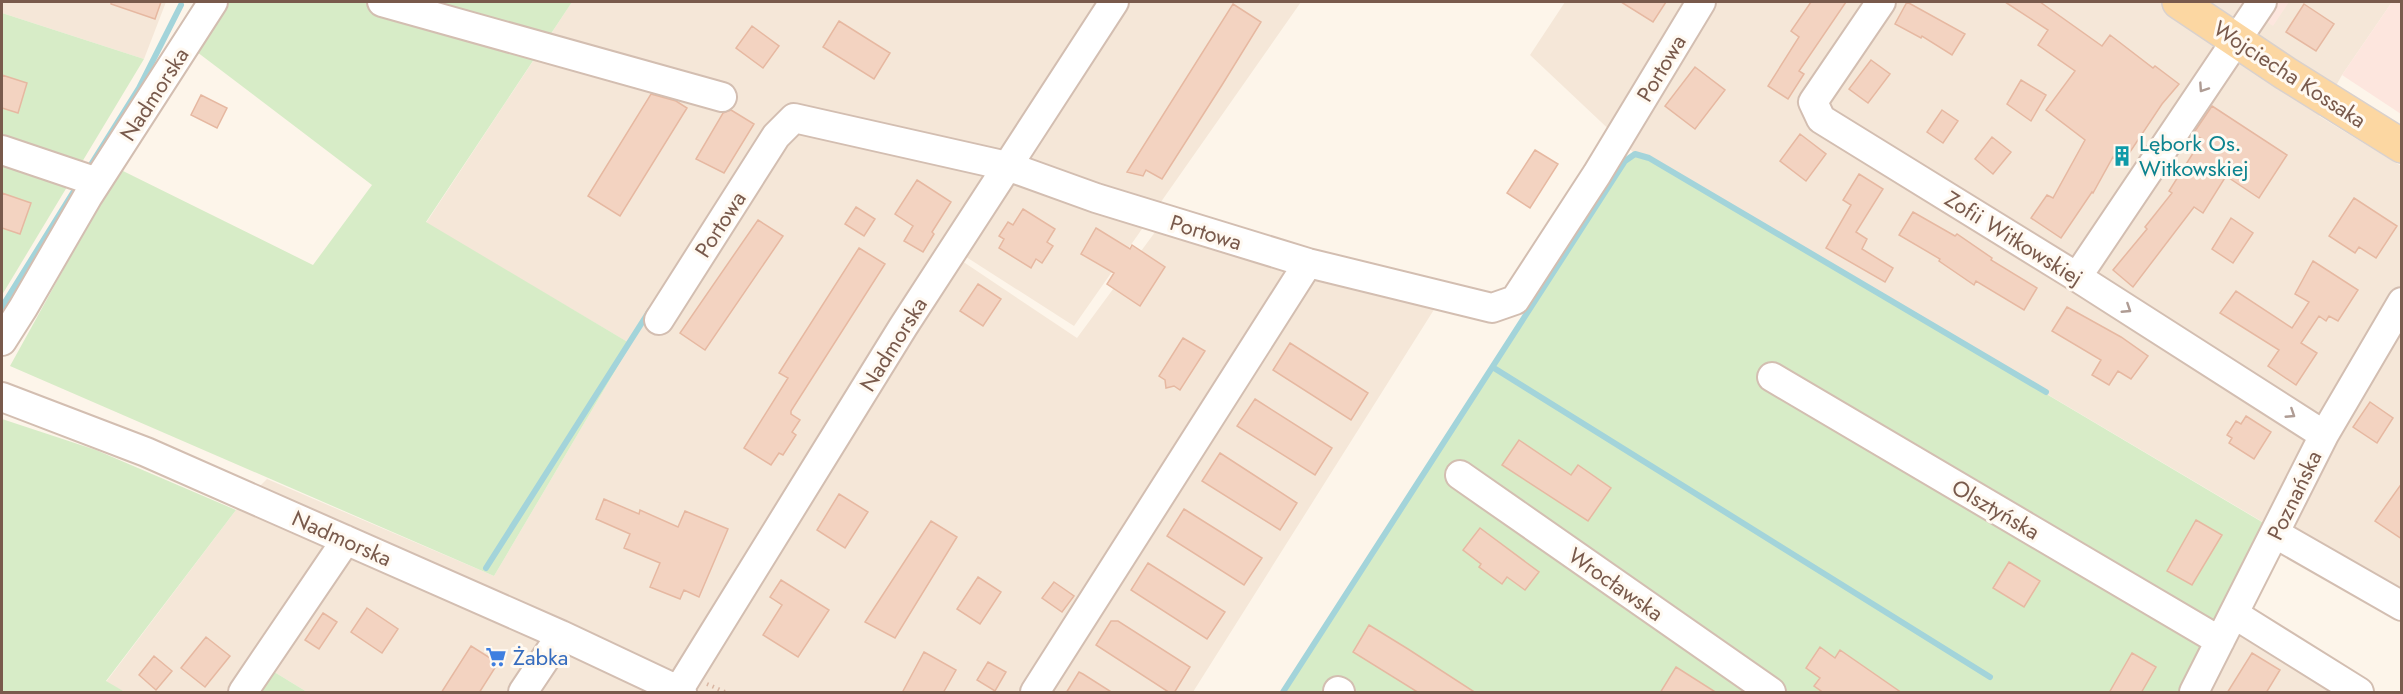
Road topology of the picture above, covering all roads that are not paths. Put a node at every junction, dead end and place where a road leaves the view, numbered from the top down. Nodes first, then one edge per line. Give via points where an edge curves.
1 (213, 2) edge
2 (382, 2) edge
3 (1114, 2) edge
4 (1701, 2) edge
5 (1881, 2) edge
6 (2179, 2) edge
7 (2262, 2) edge
8 (2235, 39) junction
9 (722, 97) dead end
10 (2399, 141) edge
11 (2, 150) edge
12 (1007, 166) junction
13 (97, 182) junction
14 (1308, 263) junction
15 (2078, 277) junction
16 (2402, 302) edge
17 (658, 320) dead end
18 (2, 340) edge
19 (1772, 377) dead end
20 (2, 398) edge
21 (2324, 435) junction
22 (1460, 476) dead end
23 (2276, 534) junction
24 (346, 540) junction
25 (2402, 606) edge
26 (2234, 614) junction
27 (561, 634) junction
28 (2220, 641) junction
29 (680, 692) edge
30 (243, 693) edge
31 (523, 693) edge
32 (1035, 693) edge
33 (1772, 693) edge
34 (2194, 693) edge
35 (2359, 693) edge

1 - 13 street, Nadmorska
2 - 9 street
3 - 12 street, Nadmorska
4 - 14 street, Portowa via 1515,300 1492,308
5 - 15 street, Zofii Witkowskiej via 1813,102 1821,119
6 - 8 main road, Wojciecha Kossaka
7 - 8 street
8 - 10 main road, Wojciecha Kossaka
8 -> 15 street
11 - 13 street
12 - 14 street, Portowa via 1096,198
12 - 17 street, Portowa via 794,118 776,136
12 - 29 street, Nadmorska via 903,327
13 - 18 street, Nadmorska
14 - 32 street
15 -> 21 street, Zofii Witkowskiej
16 - 21 street, Poznańska
19 - 28 street, Olsztyńska
20 - 24 street, Nadmorska via 146,452
21 - 23 street, Poznańska
22 - 33 street, Wrocławska
23 - 25 street
23 - 26 street, Poznańska
24 - 27 street, Nadmorska
24 - 30 street
26 - 28 street, Poznańska
26 - 35 street
27 - 29 street, Nadmorska
27 - 31 street
28 - 34 street, Poznańska

